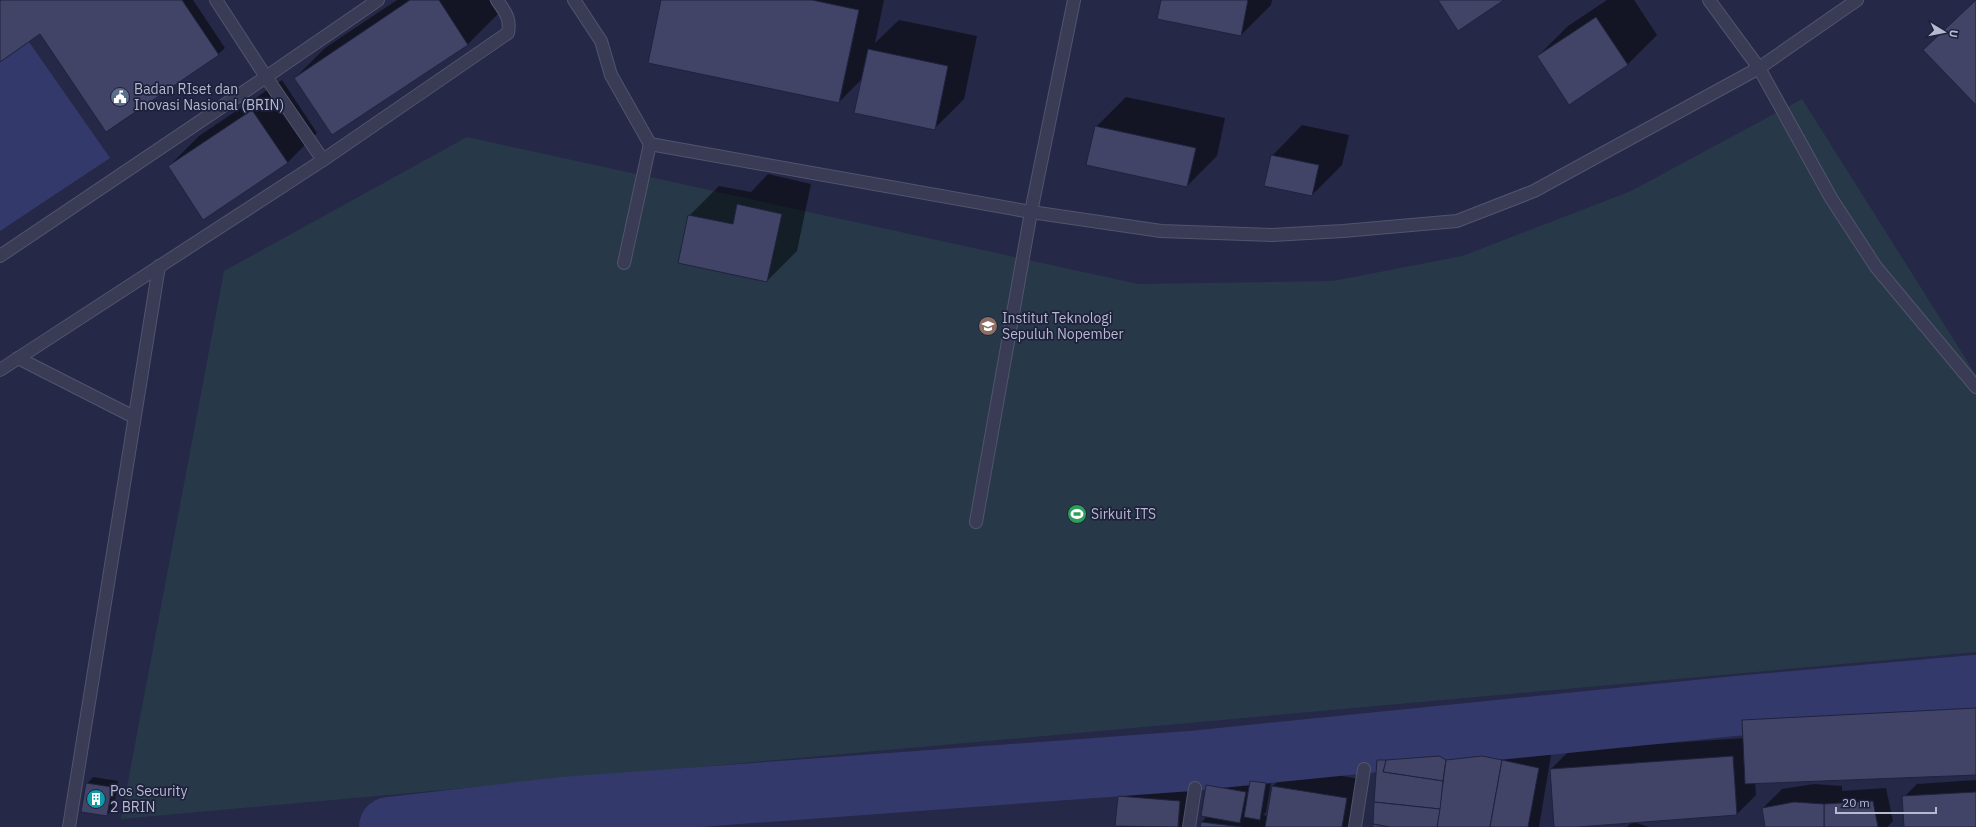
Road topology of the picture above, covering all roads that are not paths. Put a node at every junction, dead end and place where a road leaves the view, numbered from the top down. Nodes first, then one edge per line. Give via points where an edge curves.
1 (216, 0) edge
2 (378, 0) edge
3 (497, 0) edge
4 (574, 0) edge
5 (1074, 0) edge
6 (1709, 0) edge
7 (1857, 0) edge
8 (1759, 68) junction
9 (266, 77) junction
10 (650, 144) junction
11 (323, 160) junction
12 (1030, 212) junction
13 (0, 256) edge
14 (624, 263) dead end
15 (159, 266) junction
16 (18, 358) junction
17 (0, 370) edge
18 (1976, 387) edge
19 (134, 418) junction
20 (976, 522) dead end
21 (1364, 770) dead end
22 (1195, 788) dead end
23 (69, 827) edge
24 (1189, 827) edge
25 (1355, 827) edge

1 - 9 street
2 - 9 street
3 - 11 street via 509,17 508,33
4 - 10 street via 600,41 611,75
5 - 12 street
6 - 8 street
7 - 8 street
8 - 12 street via 1534,191 1457,221 1272,235 1162,231
8 - 18 street via 1831,198 1876,267
9 - 11 street
9 - 13 street
10 - 12 street
10 - 14 street
11 - 15 street
12 - 20 street
15 - 16 street
15 - 19 street
16 - 17 street
16 - 19 street
19 - 23 street
21 - 25 street
22 - 24 street

